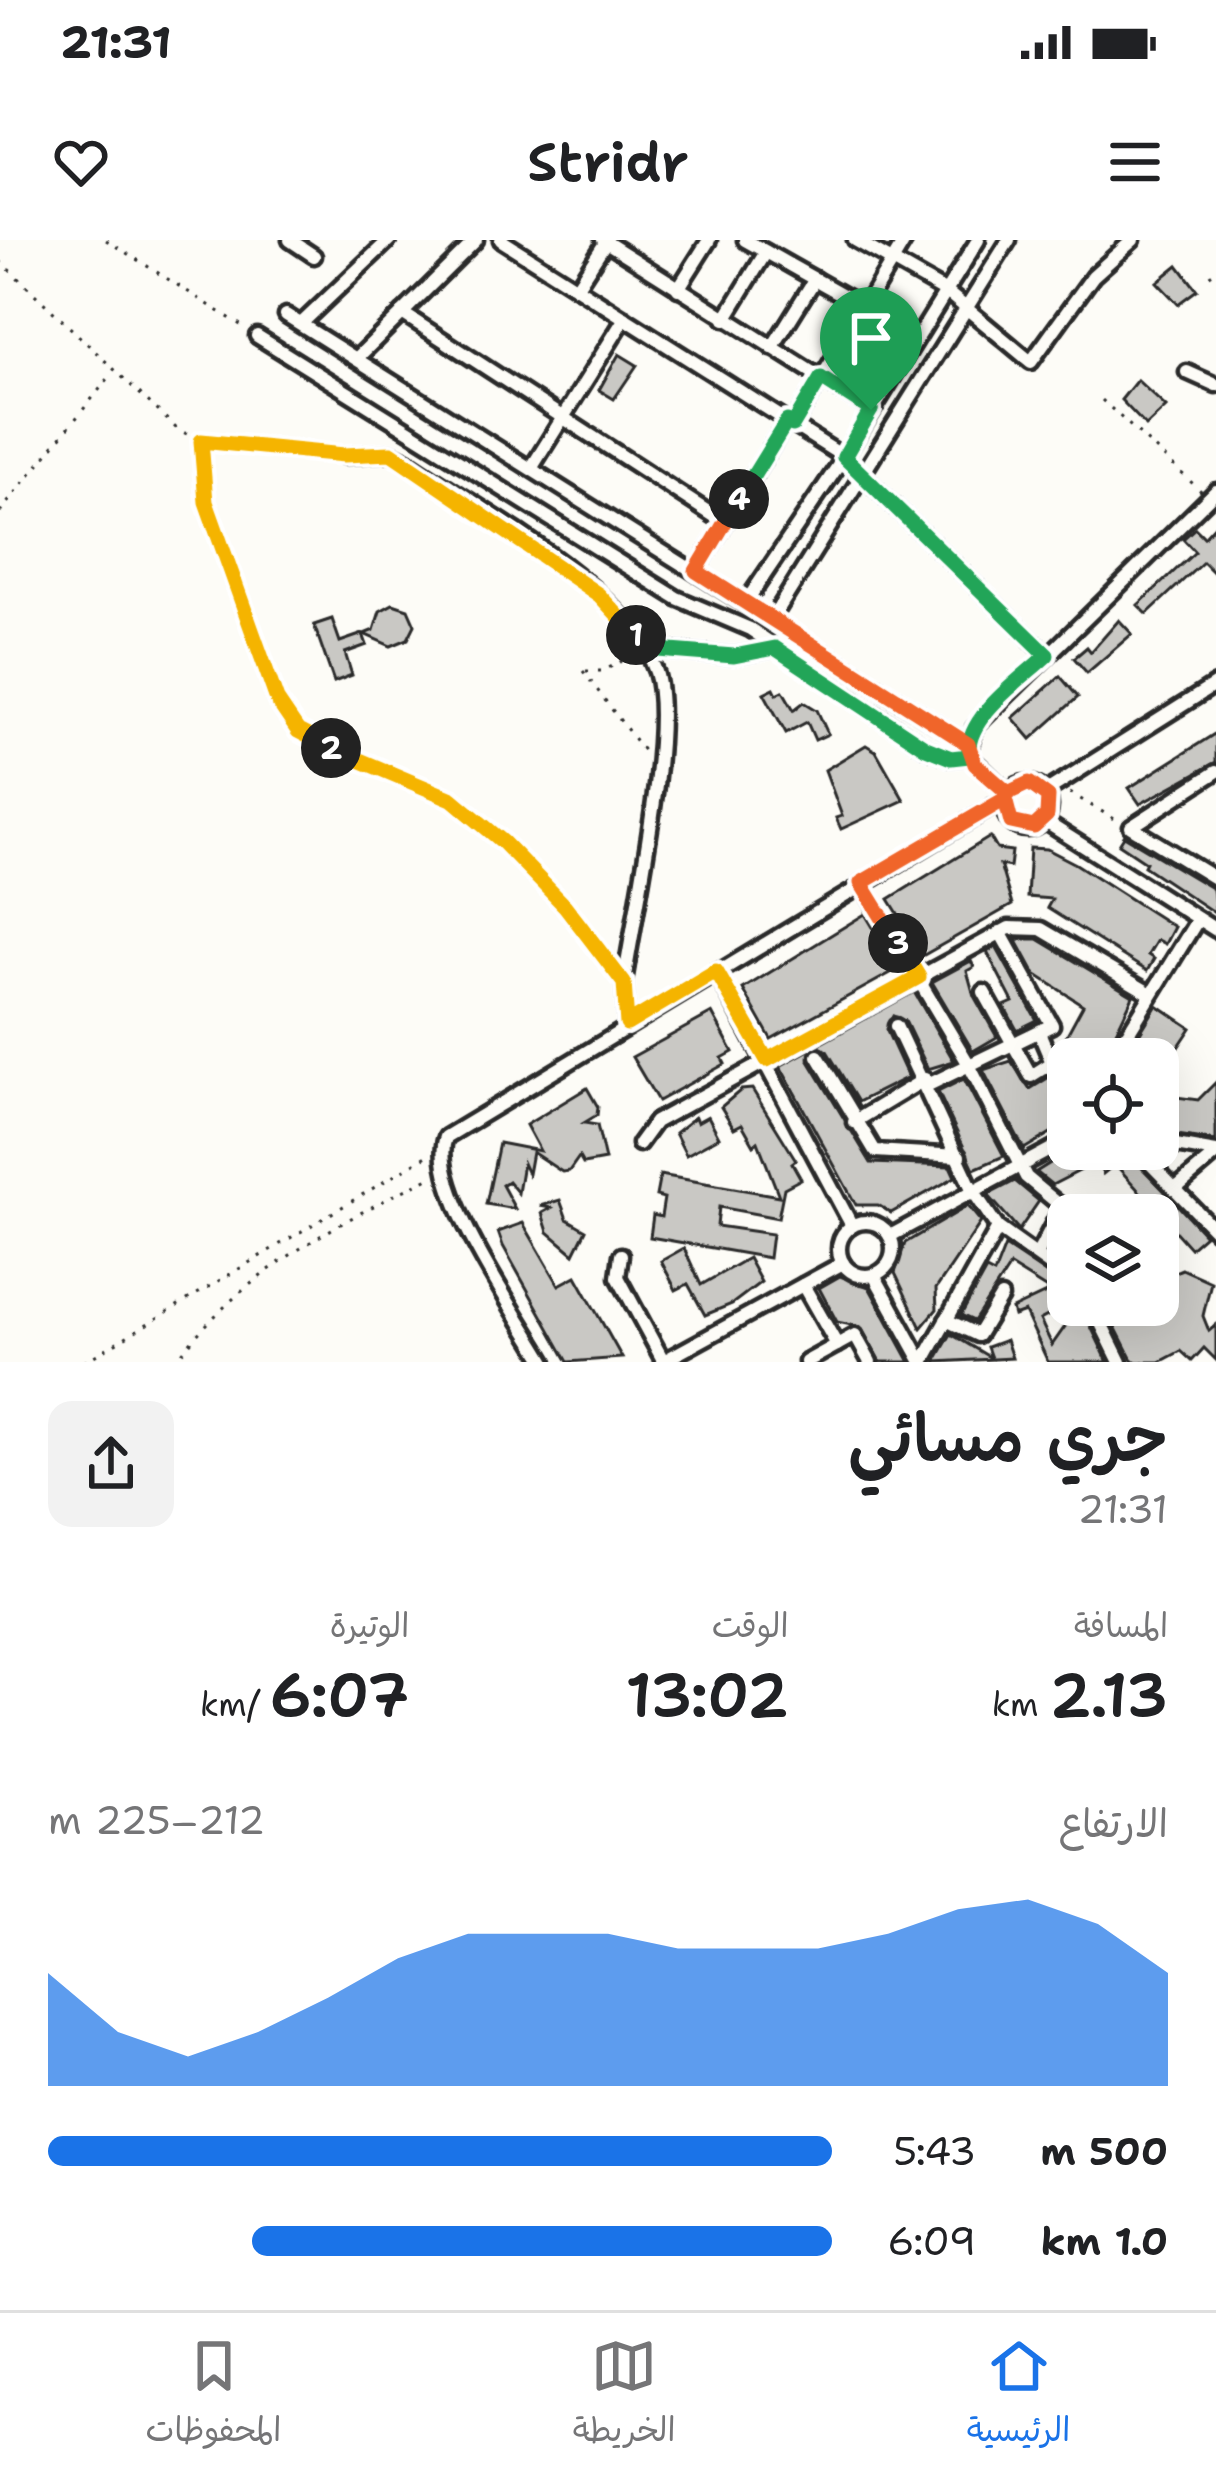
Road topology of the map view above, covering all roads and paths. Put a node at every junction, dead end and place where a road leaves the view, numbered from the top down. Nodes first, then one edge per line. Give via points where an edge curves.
1 (106, 240) edge
2 (290, 240) edge
3 (389, 240) edge
4 (476, 240) edge
5 (501, 240) edge
6 (709, 240) edge
7 (745, 240) edge
8 (855, 240) edge
9 (904, 240) edge
10 (978, 240) edge
11 (1009, 240) edge
12 (1133, 240) edge
13 (605, 241) edge
14 (766, 252) junction
15 (314, 256) dead end
16 (0, 261) edge
17 (892, 261) junction
18 (1210, 273) dead end
19 (815, 279) junction
20 (1216, 283) edge
21 (576, 288) junction
22 (678, 289) junction
23 (948, 293) junction
24 (866, 307) junction
25 (966, 311) junction
26 (402, 314) junction
27 (286, 315) dead end
28 (625, 318) junction
29 (725, 319) junction
30 (303, 322) junction
31 (257, 335) joint
32 (916, 335) junction
33 (772, 348) junction
34 (358, 357) junction
35 (1187, 372) dead end
36 (113, 373) junction
37 (821, 378) junction
38 (1216, 385) edge
39 (1102, 400) dead end
40 (871, 410) junction
41 (562, 420) junction
42 (790, 423) junction
43 (201, 441) junction
44 (344, 455) joint
45 (844, 457) junction
46 (532, 467) junction
47 (864, 476) junction
48 (1212, 495) edge
49 (0, 512) edge
50 (725, 523) junction
51 (696, 571) junction
52 (746, 602) junction
53 (772, 619) junction
54 (775, 648) junction
55 (645, 649) junction
56 (1047, 655) junction
57 (1216, 684) edge
58 (968, 750) junction
59 (656, 769) junction
60 (1216, 772) edge
61 (1059, 785) junction
62 (1045, 792) junction
63 (1006, 796) junction
64 (1044, 820) junction
65 (1130, 827) junction
66 (1216, 879) edge
67 (861, 883) junction
68 (1198, 919) junction
69 (1216, 930) edge
70 (1000, 932) junction
71 (716, 971) junction
72 (919, 977) junction
73 (624, 983) junction
74 (984, 992) dead end
75 (1150, 994) junction
76 (627, 1024) junction
77 (896, 1026) dead end
78 (1040, 1032) junction
79 (1124, 1038) edge
80 (1012, 1041) junction
81 (1047, 1047) edge
82 (818, 1056) dead end
83 (767, 1060) junction
84 (968, 1063) junction
85 (1047, 1066) edge
86 (926, 1082) junction
87 (854, 1122) junction
88 (638, 1144) dead end
89 (1179, 1146) edge
90 (442, 1147) junction
91 (1047, 1153) edge
92 (1216, 1153) edge
93 (959, 1156) junction
94 (1021, 1169) junction
95 (1156, 1170) edge
96 (442, 1171) junction
97 (1175, 1189) junction
98 (973, 1191) junction
99 (852, 1226) junction
100 (998, 1228) junction
101 (1216, 1232) edge
102 (890, 1236) junction
103 (621, 1255) dead end
104 (1037, 1255) junction
105 (1047, 1262) edge
106 (843, 1263) junction
107 (874, 1275) junction
108 (803, 1285) junction
109 (1001, 1297) dead end
110 (946, 1320) junction
111 (1102, 1326) edge
112 (837, 1345) junction
113 (812, 1361) edge
114 (84, 1362) edge
115 (175, 1362) edge
116 (544, 1362) edge
117 (663, 1362) edge
118 (870, 1362) edge
119 (922, 1362) edge
120 (1120, 1362) edge

1 - 31 path
2 - 15 street
3 - 30 street
4 - 26 street
5 - 21 street
6 - 22 street
7 - 14 street
8 - 17 street
9 - 17 street
10 - 23 street
11 - 25 street
12 - 25 street via 1093,276 1031,362
13 - 21 street
13 - 22 street
14 - 19 street
14 - 29 street
16 - 36 path
17 - 23 street
17 - 24 street
18 - 20 path
19 - 24 street
19 - 33 street
21 - 28 street
22 - 29 street
23 - 25 street
23 - 32 street
24 - 32 street
24 - 37 street
25 - 47 street
26 - 34 street
26 - 41 street
27 - 30 street
28 - 41 street
28 - 42 street
29 - 33 street
30 - 34 street
31 - 54 street via 677,598
32 - 40 street
33 - 37 street
34 - 46 street
35 - 38 street
36 - 43 path
36 - 49 path
37 - 40 street
37 - 42 street
39 - 48 path
40 - 45 street
41 - 46 street
41 - 50 street
42 - 45 street
42 - 50 street
43 - 44 path
43 - 73 path via 219,544 289,721 309,739 427,785 471,813 565,906
44 - 55 street via 406,460 599,595
45 - 47 street
45 - 52 street
46 - 51 street
47 - 53 street
47 - 56 street
48 - 56 street
50 - 51 street
51 - 52 street
52 - 53 street
53 - 58 street
54 - 55 street via 734,656
54 - 58 street via 926,748 951,758
55 - 59 street via 663,704
55 - 59 path via 603,671 583,671
56 - 58 street via 980,720
57 - 61 street
58 - 63 street
59 - 73 street
60 - 65 street
61 - 62 street
61 - 65 path
62 - 63 street via 1029,783
62 - 64 street
63 - 64 street via 1016,826
63 - 67 street
64 - 68 street
65 - 66 street
67 - 71 street
67 - 72 street
68 - 69 street
68 - 75 street
70 - 72 street
70 - 75 street via 1041,928
70 - 78 street via 1052,1023
71 - 76 street
71 - 83 street
72 - 83 street
72 - 84 street
73 - 76 street
74 - 80 street
75 - 79 street
76 - 90 street via 454,1128
77 - 86 street
78 - 80 street
78 - 81 street
80 - 84 street
80 - 85 street via 1031,1076
82 - 87 street
83 - 88 street via 656,1122
83 - 99 street
84 - 86 street
84 - 94 street
86 - 87 street
86 - 93 street
87 - 93 street via 881,1155
89 - 92 street
90 - 96 street
90 - 114 path
91 - 94 street
92 - 97 street
93 - 98 street
94 - 98 street
94 - 104 street via 1063,1208
95 - 97 street
96 - 115 path via 333,1226 277,1265 208,1318
96 - 116 street
97 - 101 street
98 - 100 street
98 - 102 street
99 - 102 street via 873,1222
99 - 106 street via 840,1243
100 - 104 street
100 - 110 street
102 - 107 street via 892,1257
103 - 117 street via 617,1277
104 - 105 street
106 - 107 street
106 - 108 street
107 - 119 street
108 - 112 street
108 - 117 street
109 - 110 street via 978,1335
110 - 119 street
111 - 120 street
112 - 113 street
112 - 118 street via 855,1335

